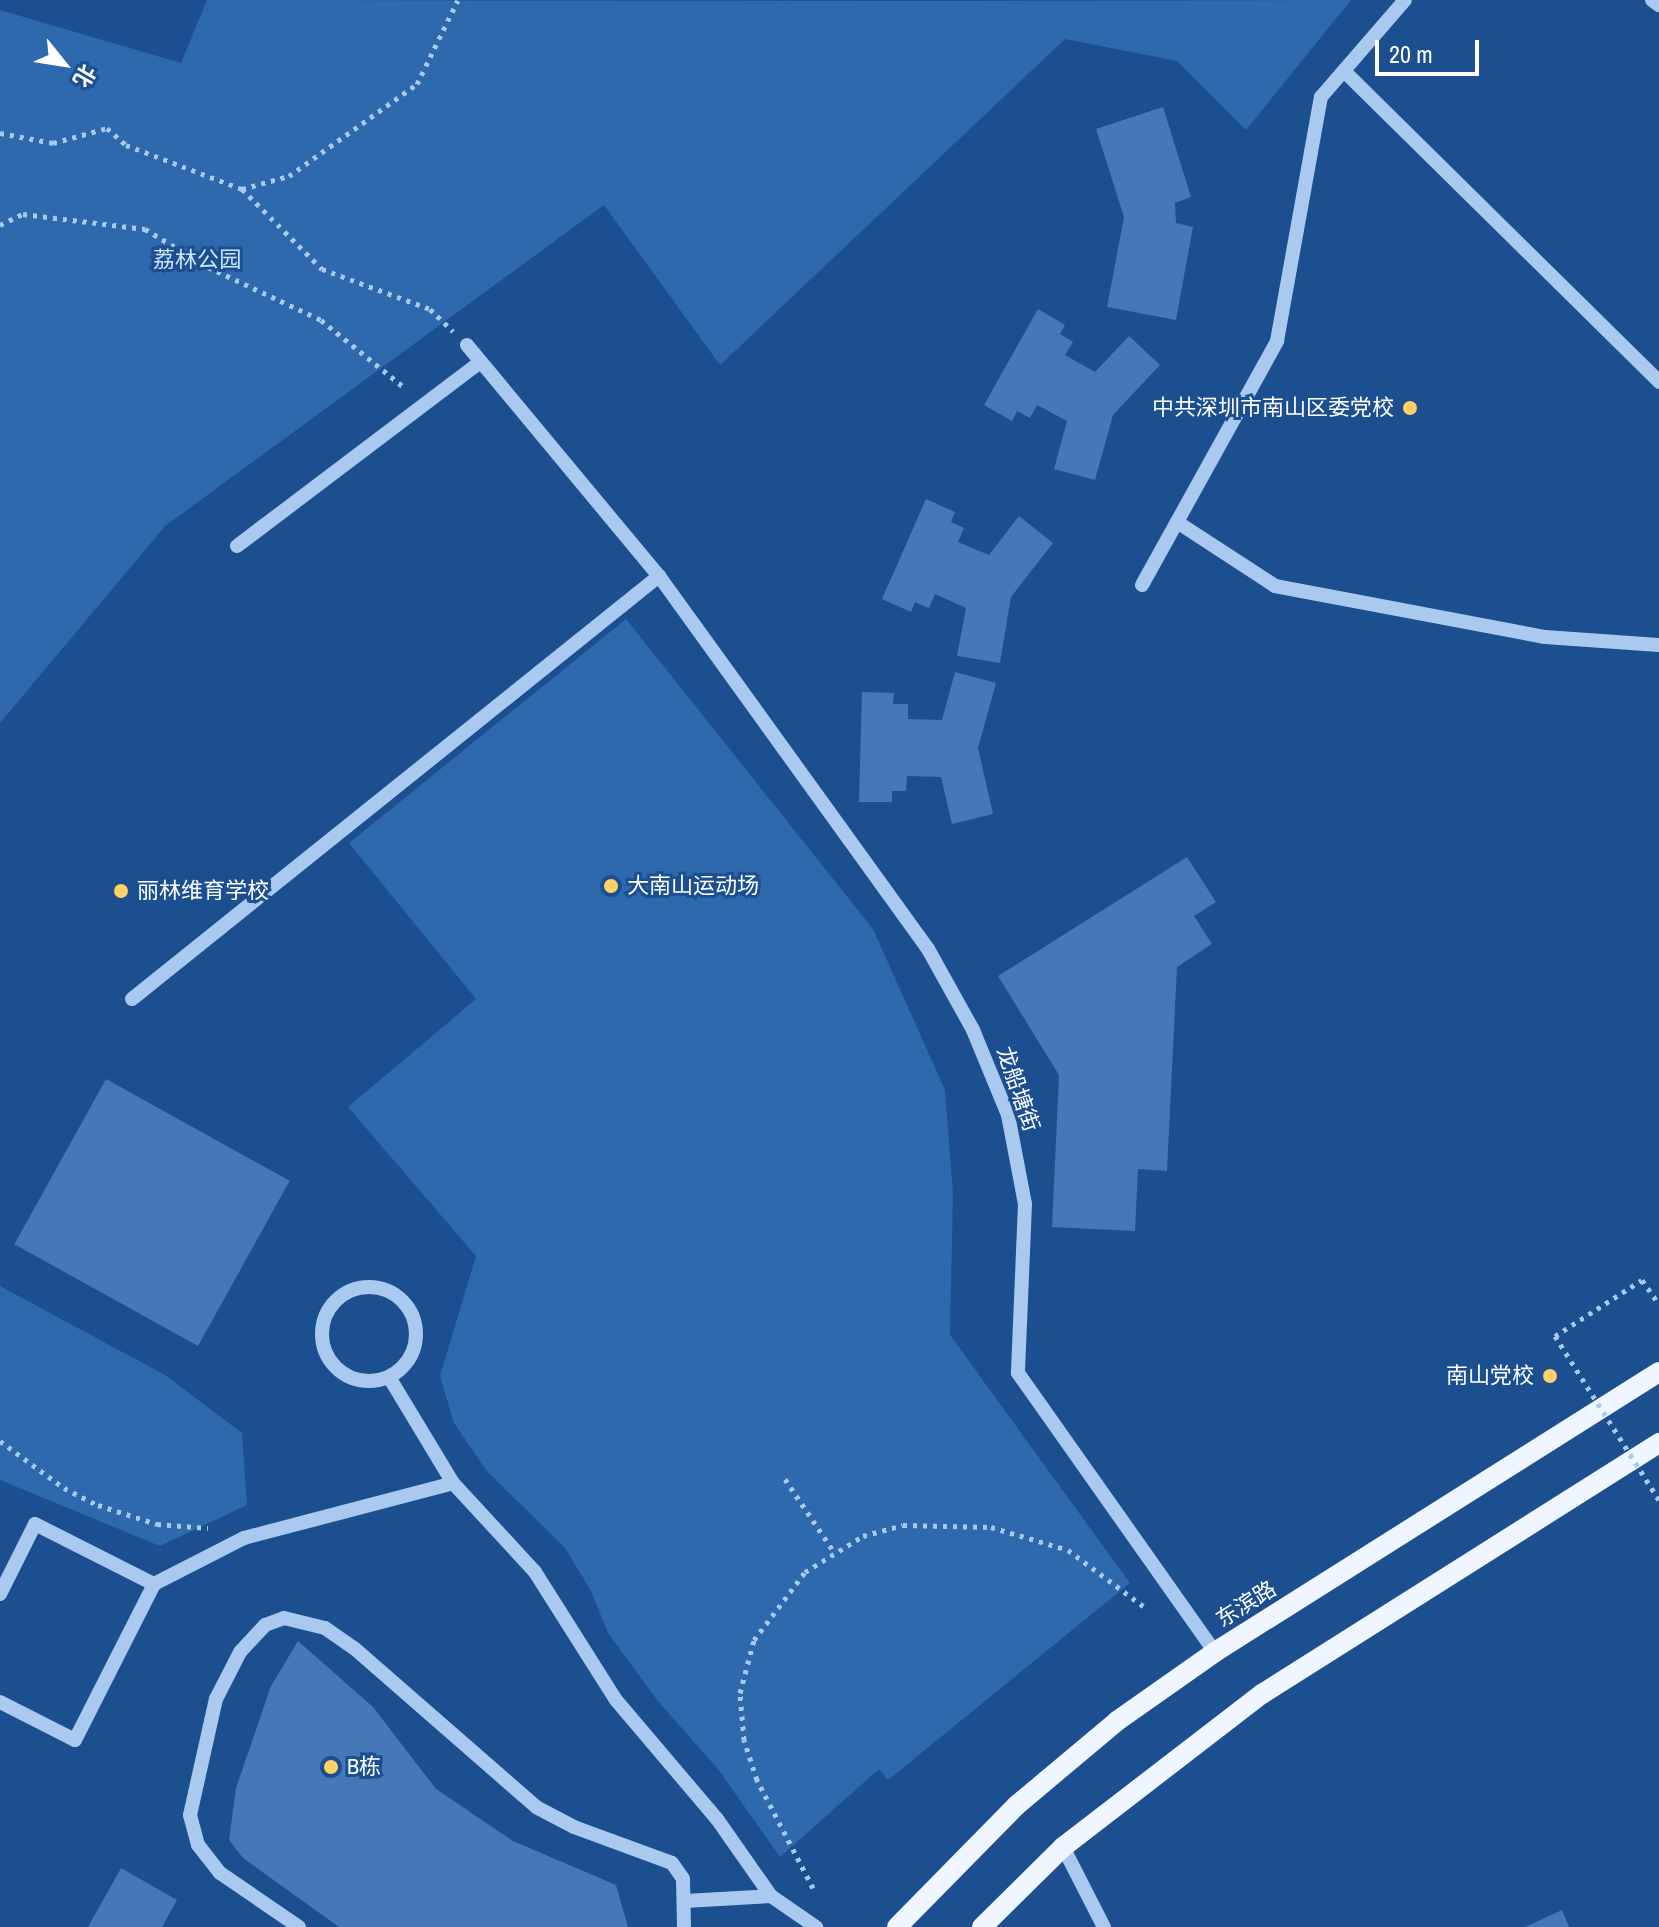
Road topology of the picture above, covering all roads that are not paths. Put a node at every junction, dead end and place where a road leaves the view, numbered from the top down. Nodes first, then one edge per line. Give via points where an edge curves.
1 (1405, 0) edge
2 (1652, 0) edge
3 (1659, 5) edge
4 (1344, 71) junction
5 (467, 345) road end
6 (479, 363) junction
7 (1659, 382) edge
8 (1177, 522) junction
9 (237, 546) dead end
10 (659, 576) junction
11 (1142, 585) dead end
12 (1659, 645) edge
13 (132, 999) dead end
14 (1659, 1372) edge
15 (389, 1377) junction
16 (1659, 1443) edge
17 (453, 1483) junction
18 (154, 1584) junction
19 (0, 1594) edge
20 (1215, 1652) junction
21 (0, 1702) edge
22 (1063, 1847) junction
23 (771, 1896) junction
24 (685, 1901) junction
25 (299, 1927) edge
26 (684, 1927) edge
27 (816, 1927) edge
28 (897, 1927) edge
29 (982, 1927) edge
30 (1104, 1927) edge

1 - 4 street
2 - 3 street
4 - 7 street
4 - 8 street via 1321,97 1277,341
5 - 6 street, 龙船塘街
6 - 9 street
6 - 10 street, 龙船塘街
8 - 11 street
8 - 12 street via 1275,586 1545,637
10 - 13 street
10 - 20 street, 龙船塘街 via 862,852 928,949 973,1030 1008,1115 1025,1204 1018,1373
14 - 20 main road, 东滨路
15 - 15 street via 411,1355 415,1324 399,1298 371,1287 355,1289 330,1308 324,1321 325,1351 344,1375 359,1381
15 - 17 street
16 - 22 main road via 1262,1694
17 - 18 street via 244,1538
17 - 23 street via 535,1572 616,1700 717,1819
18 - 19 street via 35,1524
18 - 21 street via 75,1740
20 - 28 main road, 东滨路 via 1117,1721 1017,1805
22 - 29 main road
22 - 30 street
23 - 24 street
23 - 27 street
24 - 25 street via 683,1879 672,1863 574,1827 536,1807 354,1648 325,1628 284,1618 265,1625 240,1652 216,1699 190,1815 198,1845 220,1873
24 - 26 street

